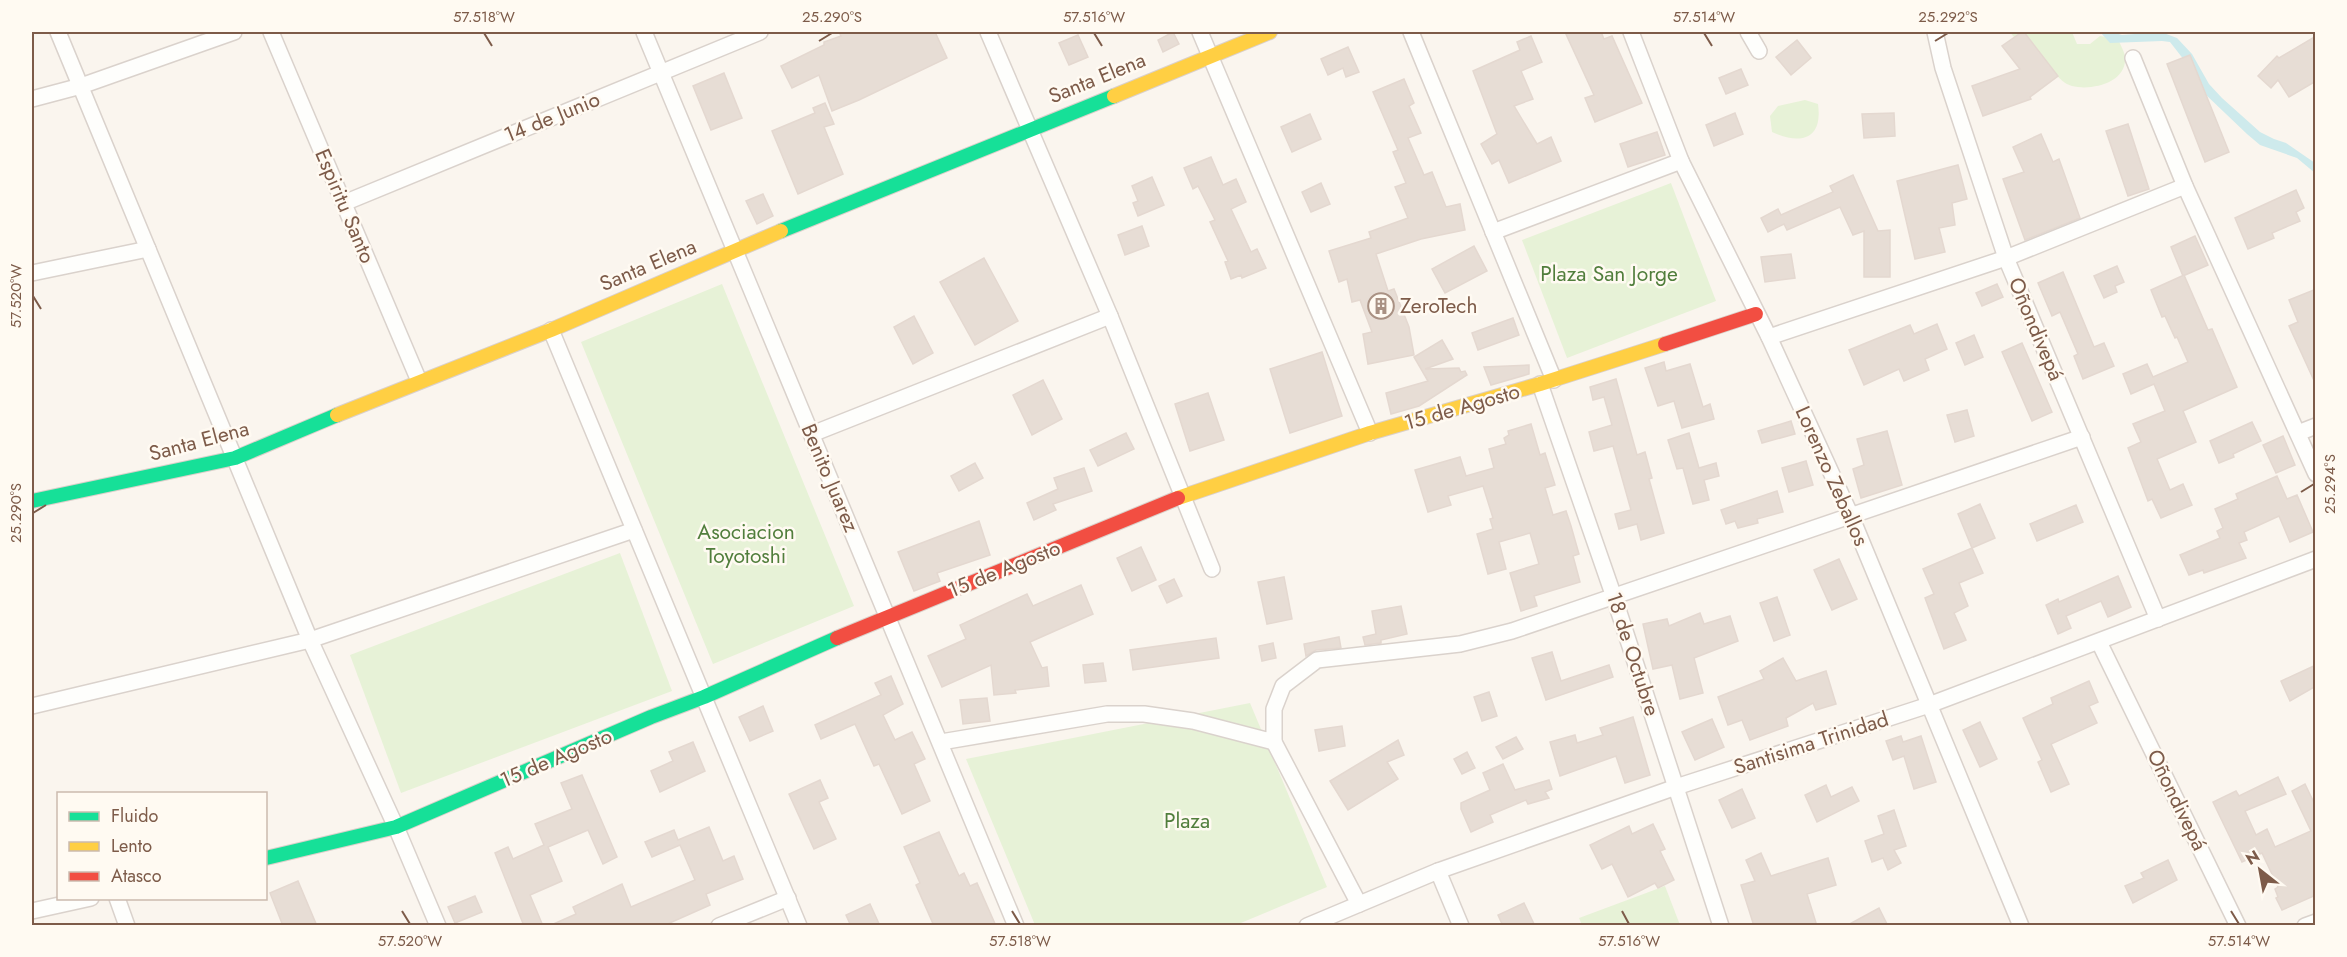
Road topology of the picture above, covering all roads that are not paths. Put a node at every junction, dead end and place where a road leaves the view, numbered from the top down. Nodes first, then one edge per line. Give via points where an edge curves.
1 (57, 32) edge
2 (234, 32) edge
3 (271, 32) edge
4 (644, 32) edge
5 (760, 32) edge
6 (988, 32) edge
7 (1200, 32) edge
8 (1270, 32) edge
9 (1411, 32) edge
10 (1631, 32) edge
11 (1748, 32) edge
12 (1935, 32) edge
13 (1759, 51) dead end
14 (1210, 55) junction
15 (2133, 58) dead end
16 (661, 72) junction
17 (81, 86) junction
18 (32, 99) edge
19 (1029, 128) junction
20 (1681, 161) junction
21 (2185, 186) junction
22 (344, 203) junction
23 (1493, 232) junction
24 (148, 249) junction
25 (735, 250) junction
26 (2006, 258) junction
27 (32, 273) edge
28 (1756, 314) junction
29 (1110, 316) junction
30 (551, 330) junction
31 (1769, 338) junction
32 (419, 381) junction
33 (1547, 382) junction
34 (2316, 426) edge
35 (1370, 433) junction
36 (2298, 433) junction
37 (812, 434) junction
38 (2082, 437) junction
39 (235, 458) junction
40 (2316, 474) edge
41 (1183, 496) junction
42 (32, 501) edge
43 (1851, 516) junction
44 (634, 530) junction
45 (2316, 559) edge
46 (1212, 569) dead end
47 (1614, 597) junction
48 (887, 616) junction
49 (2158, 619) junction
50 (310, 640) junction
51 (2099, 642) junction
52 (704, 697) junction
53 (1929, 705) junction
54 (32, 706) edge
55 (941, 742) junction
56 (1274, 742) junction
57 (1676, 787) junction
58 (396, 827) junction
59 (267, 858) edge
60 (1438, 872) junction
61 (788, 898) junction
62 (82, 900) edge
63 (118, 900) edge
64 (1359, 904) junction
65 (32, 911) edge
66 (2316, 922) edge
67 (2016, 924) edge
68 (127, 926) edge
69 (438, 926) edge
70 (718, 926) edge
71 (799, 926) edge
72 (1016, 926) edge
73 (1307, 926) edge
74 (1461, 926) edge
75 (1722, 926) edge
76 (2238, 926) edge
77 (2305, 926) edge

1 - 17 street
2 - 17 street
3 - 22 street, Espiritu Santo
4 - 16 street, Benito Juarez
5 - 16 street, 14 de Junio
6 - 19 street
7 - 14 street
8 - 14 street, Santa Elena
9 - 23 street, 18 de Octubre
10 - 20 street, Lorenzo Zeballos
11 - 13 street
12 - 26 street, Oñondivepá via 1943,68
14 - 19 street, Santa Elena
14 - 35 street
15 - 21 street
16 - 22 street, 14 de Junio
16 - 25 street, Benito Juarez
17 - 18 street
17 - 24 street
19 - 25 street, Santa Elena
19 - 29 street
20 - 23 street
20 - 28 street, Lorenzo Zeballos
21 - 26 street
21 - 36 street
22 - 32 street, Espiritu Santo
23 - 33 street, 18 de Octubre
24 - 27 street
24 - 39 street
25 - 30 street, Santa Elena
25 - 37 street, Benito Juarez
26 - 31 street
26 - 38 street, Oñondivepá
28 - 31 street, Lorenzo Zeballos
28 - 33 street, 15 de Agosto
29 - 37 street
29 - 41 street
30 - 32 street, Santa Elena
30 - 44 street
31 - 43 street, Lorenzo Zeballos
32 - 39 street, Santa Elena
33 - 35 street, 15 de Agosto
33 - 47 street, 18 de Octubre
34 - 36 street
35 - 41 street, 15 de Agosto
36 - 40 street
37 - 48 street, Benito Juarez
38 - 43 street
38 - 49 street, Oñondivepá
39 - 42 street, Santa Elena
39 - 50 street
41 - 46 street
41 - 48 street, 15 de Agosto
43 - 47 street
43 - 53 street, Lorenzo Zeballos
44 - 50 street
44 - 52 street
45 - 49 street, Santisima Trinidad
47 - 56 street via 1460,644 1317,660 1283,686 1274,709
47 - 57 street, 18 de Octubre
48 - 52 street, 15 de Agosto
48 - 55 street, Benito Juarez
49 - 51 street, Santisima Trinidad
50 - 54 street
50 - 58 street
51 - 53 street, Santisima Trinidad
51 - 76 street, Oñondivepá
52 - 58 street, 15 de Agosto
52 - 61 street
53 - 57 street, Santisima Trinidad
53 - 67 street, Lorenzo Zeballos
55 - 56 street via 1107,714 1144,714 1193,721
55 - 72 street, Benito Juarez
56 - 64 street
57 - 60 street, Santisima Trinidad
57 - 75 street, 18 de Octubre
58 - 59 street, 15 de Agosto
58 - 69 street
60 - 64 street, Santisima Trinidad
60 - 74 street
61 - 70 street
61 - 71 street
62 - 65 street
63 - 68 street
64 - 73 street, Santisima Trinidad
66 - 77 street

